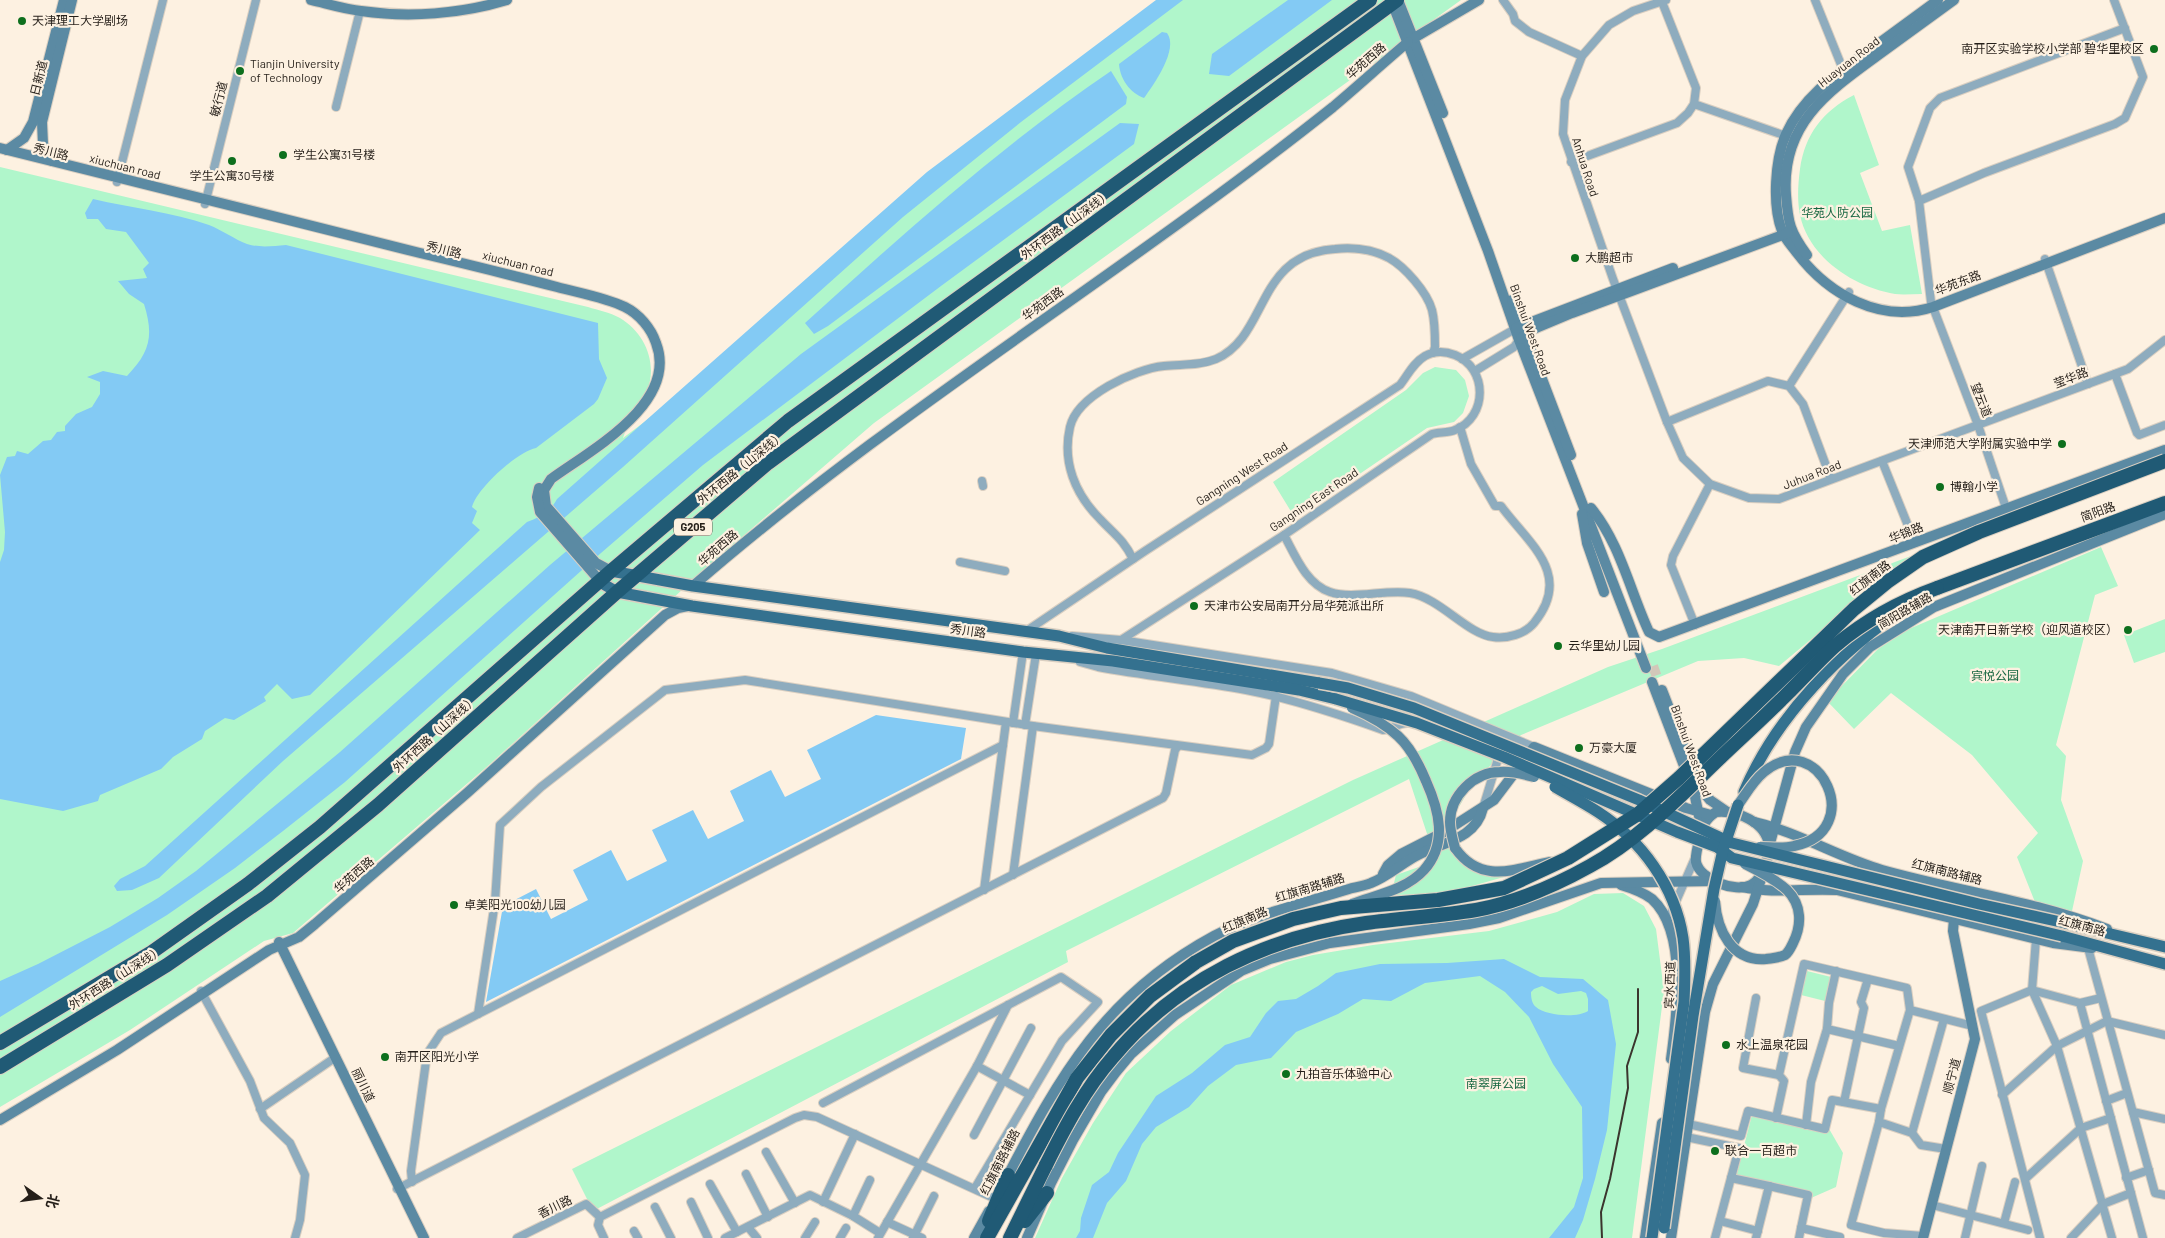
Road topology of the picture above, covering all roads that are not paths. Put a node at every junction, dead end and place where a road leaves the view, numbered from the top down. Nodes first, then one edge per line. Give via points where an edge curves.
1 (64, 0) edge
2 (72, 0) edge
3 (163, 0) edge
4 (256, 0) edge
5 (311, 0) edge
6 (507, 0) edge
7 (1370, 0) edge
8 (1479, 0) edge
9 (1503, 0) edge
10 (1815, 0) edge
11 (1938, 0) edge
12 (1954, 0) edge
13 (2114, 0) edge
14 (1395, 1) edge
15 (1664, 1) edge
16 (360, 11) junction
17 (2125, 28) junction
18 (1411, 40) junction
19 (1582, 56) junction
20 (1845, 74) junction
21 (1694, 104) junction
22 (336, 107) dead end
23 (1790, 137) junction
24 (2, 150) edge
25 (39, 160) junction
26 (52, 161) junction
27 (1571, 162) junction
28 (118, 180) junction
29 (1919, 201) junction
30 (206, 202) junction
31 (2165, 214) edge
32 (2165, 218) edge
33 (1785, 232) junction
34 (1767, 237) junction
35 (1795, 245) junction
36 (2046, 261) junction
37 (1619, 292) junction
38 (1847, 294) junction
39 (1932, 304) junction
40 (1535, 324) junction
41 (1522, 337) junction
42 (2165, 340) edge
43 (1432, 353) junction
44 (1462, 358) junction
45 (1475, 371) junction
46 (2115, 374) junction
47 (2088, 384) junction
48 (1789, 386) junction
49 (1667, 422) junction
50 (1978, 425) junction
51 (2165, 425) edge
52 (1460, 427) junction
53 (2165, 450) edge
54 (1882, 461) junction
55 (2165, 461) edge
56 (1831, 480) junction
57 (1710, 484) junction
58 (1580, 498) junction
59 (2165, 503) edge
60 (1591, 508) junction
61 (2006, 508) junction
62 (2165, 514) edge
63 (1284, 535) junction
64 (1915, 543) junction
65 (1133, 559) junction
66 (960, 562) dead end
67 (593, 566) junction
68 (611, 571) junction
69 (1005, 571) dead end
70 (635, 576) junction
71 (600, 581) junction
72 (676, 584) junction
73 (693, 586) junction
74 (1937, 588) junction
75 (617, 592) junction
76 (1604, 592) dead end
77 (666, 601) junction
78 (692, 606) junction
79 (1695, 625) junction
80 (1025, 632) junction
81 (1059, 636) junction
82 (1121, 640) junction
83 (1023, 652) junction
84 (1036, 654) junction
85 (1066, 657) junction
86 (1319, 683) joint
87 (1276, 696) junction
88 (1336, 699) junction
89 (1009, 723) junction
90 (1029, 726) junction
91 (1452, 737) junction
92 (1003, 745) junction
93 (1178, 746) junction
94 (1534, 747) junction
95 (1534, 777) junction
96 (1689, 781) junction
97 (1555, 787) junction
98 (1668, 800) junction
99 (1484, 808) junction
100 (1734, 809) junction
101 (1699, 812) junction
102 (1711, 815) junction
103 (1754, 822) junction
104 (1775, 827) junction
105 (1700, 830) junction
106 (1677, 832) junction
107 (1727, 841) junction
108 (1770, 847) junction
109 (1696, 856) junction
110 (1568, 858) junction
111 (1732, 858) junction
112 (1763, 873) junction
113 (1013, 874) junction
114 (1379, 879) junction
115 (1686, 881) junction
116 (1612, 882) junction
117 (1713, 885) junction
118 (1350, 888) junction
119 (1742, 888) junction
120 (984, 890) junction
121 (1757, 891) junction
122 (1341, 908) junction
123 (1954, 919) junction
124 (1666, 922) junction
125 (1392, 934) junction
126 (1360, 939) junction
127 (2036, 939) junction
128 (2136, 940) junction
129 (278, 945) junction
130 (2165, 947) edge
131 (2088, 948) junction
132 (2131, 956) junction
133 (2165, 964) edge
134 (1836, 971) junction
135 (1868, 979) junction
136 (2032, 990) junction
137 (202, 993) junction
138 (1756, 998) dead end
139 (2101, 998) junction
140 (2080, 1003) junction
141 (1008, 1005) junction
142 (1910, 1010) junction
143 (478, 1014) junction
144 (1944, 1018) junction
145 (2107, 1021) junction
146 (1973, 1026) junction
147 (1031, 1028) dead end
148 (1827, 1029) junction
149 (2088, 1032) junction
150 (2165, 1035) edge
151 (1858, 1036) junction
152 (0, 1043) edge
153 (1899, 1046) junction
154 (2057, 1046) junction
155 (334, 1058) junction
156 (0, 1066) edge
157 (976, 1066) junction
158 (1779, 1075) junction
159 (1003, 1080) junction
160 (2127, 1093) junction
161 (1030, 1095) junction
162 (2002, 1095) junction
163 (2106, 1101) junction
164 (1844, 1102) junction
165 (823, 1103) dead end
166 (260, 1109) junction
167 (1881, 1109) junction
168 (2133, 1112) junction
169 (0, 1115) edge
170 (1776, 1118) junction
171 (2111, 1118) junction
172 (2165, 1119) edge
173 (0, 1120) edge
174 (1879, 1122) junction
175 (1688, 1124) junction
176 (1806, 1125) junction
177 (2081, 1128) junction
178 (1912, 1133) junction
179 (855, 1134) junction
180 (974, 1135) dead end
181 (1741, 1136) junction
182 (1686, 1137) junction
183 (1739, 1148) junction
184 (1946, 1149) junction
185 (766, 1152) dead end
186 (920, 1163) junction
187 (1982, 1166) dead end
188 (2149, 1170) junction
189 (746, 1174) dead end
190 (1008, 1175) junction
191 (1731, 1178) junction
192 (2126, 1178) junction
193 (2025, 1179) junction
194 (870, 1180) dead end
195 (412, 1182) junction
196 (2015, 1182) dead end
197 (710, 1184) dead end
198 (1769, 1186) junction
199 (398, 1188) junction
200 (975, 1188) junction
201 (2131, 1193) junction
202 (1047, 1194) junction
203 (2165, 1195) edge
204 (934, 1196) dead end
205 (996, 1199) junction
206 (690, 1202) dead end
207 (823, 1202) junction
208 (795, 1203) junction
209 (2103, 1204) junction
210 (1932, 1205) junction
211 (655, 1207) dead end
212 (1970, 1215) junction
213 (852, 1216) junction
214 (600, 1217) junction
215 (768, 1217) junction
216 (1720, 1221) junction
217 (815, 1222) dead end
218 (888, 1222) junction
219 (2004, 1224) junction
220 (1850, 1225) junction
221 (748, 1227) junction
222 (846, 1228) dead end
223 (1801, 1228) junction
224 (2028, 1230) dead end
225 (736, 1232) junction
226 (1666, 1235) edge
227 (1757, 1235) edge
228 (879, 1236) edge
229 (917, 1237) edge
230 (1840, 1237) edge
231 (1923, 1237) edge
232 (295, 1238) edge
233 (423, 1238) edge
234 (517, 1238) edge
235 (604, 1238) edge
236 (671, 1238) edge
237 (708, 1238) edge
238 (725, 1238) edge
239 (757, 1238) edge
240 (805, 1238) edge
241 (840, 1238) edge
242 (974, 1238) edge
243 (986, 1238) edge
244 (1012, 1238) edge
245 (1027, 1238) edge
246 (1645, 1238) edge
247 (1652, 1238) edge
248 (1715, 1238) edge
249 (1799, 1238) edge
250 (1965, 1238) edge
251 (2040, 1238) edge
252 (2071, 1238) edge
253 (2112, 1238) edge
254 (2143, 1238) edge

1 - 24 main road, 日新道 via 33,122 24,138
2 - 26 main road, 日新道 via 42,122 43,144
3 - 28 street
4 - 30 street, 敏行道
5 - 16 main road
6 - 16 main road via 440,13
7 - 68 highway, 外环西路（山深线） / G205 via 823,395
8 - 18 main road, 华苑西路
9 - 19 street via 1514,20 1529,32
10 - 20 street
11 - 20 main road, Huayuan Road
12 - 20 main road, Huayuan Road
13 - 17 street
14 - 18 main road, Binshui West Road
14 - 70 highway, 外环西路（山深线） / G205 via 768,463
15 - 19 street, Anhua Road via 1633,11 1609,25
15 - 21 street via 1696,88
16 - 22 street
17 - 29 street, 望云道 via 1940,98 1930,108 1908,168
17 - 29 street via 2143,76 2125,118
18 - 41 main road, Binshui West Road
18 - 73 main road, 华苑西路 via 1333,106 1224,190 836,470 755,532
19 - 27 street, Anhua Road via 1565,100 1563,134
20 - 23 main road, Huayuan Road
21 - 23 street
21 - 27 street via 1677,123
23 - 33 main road, Huayuan Road via 1785,180
24 - 25 main road, xiuchuan road
25 - 26 main road, xiuchuan road
25 - 28 main road, 秀川路
26 - 28 main road, xiuchuan road
27 - 37 street, Anhua Road
28 - 30 main road, xiuchuan road
29 - 39 street, 望云道
30 - 67 main road, xiuchuan road via 604,299 639,317 659,352 659,372 654,390 645,404 612,435 551,479 544,490 543,509
31 - 36 main road, 华苑东路
32 - 36 main road, 华苑东路
33 - 34 main road
33 - 35 main road, 华苑东路
34 - 35 main road
34 - 37 main road
35 - 38 main road, 华苑东路
36 - 39 main road, 华苑东路
36 - 47 street
37 - 40 main road
37 - 49 street, Juhua Road
38 - 39 main road, 华苑东路 via 1890,305
38 - 48 street
39 - 50 street, 望云道
40 - 41 main road
40 - 41 main road via 1530,338
41 - 44 street
41 - 45 street via 1514,347
41 - 58 main road, Binshui West Road
41 - 60 main road, Binshui West Road
42 - 46 street, 莹华路 via 2128,370
43 - 44 street via 1448,353
43 - 65 street, Gangning West Road via 1415,363 1400,385
43 - 65 street via 1435,347 1432,308 1410,274 1379,253 1347,248 1322,250 1305,255 1283,272 1269,289 1238,342 1217,358 1195,364 1162,366 1106,386 1084,403 1070,425 1067,455 1074,486 1094,513 1125,542
44 - 45 street
45 - 52 street via 1480,388 1475,412
46 - 47 street, 莹华路
46 - 51 street via 2137,433
47 - 50 street, 莹华路
48 - 49 street via 1768,381
48 - 56 street via 1803,404
49 - 57 street, Juhua Road via 1684,458
50 - 54 street, Juhua Road
50 - 61 street, 望云道
52 - 63 street, Gangning East Road via 1432,434
52 - 63 street via 1471,464 1495,506 1501,506 1545,563 1549,578 1548,595 1542,612 1532,625 1516,635 1492,637 1479,633 1426,598 1410,593 1330,592 1316,584 1302,568
53 - 61 main road, 华锦路
54 - 56 street, Juhua Road
54 - 64 street
55 - 110 highway, 红旗南路, bridge via 1979,532 1923,558 1854,609 1638,814
56 - 57 street, Juhua Road via 1779,499 1749,498
57 - 79 street via 1673,556 1672,565
58 - 60 main road, Binshui West Road via 1650,667
58 - 76 main road via 1587,543
59 - 74 highway, 简阳路
60 - 79 main road, 华锦路 via 1600,518 1614,546 1649,632 1661,636
61 - 64 main road, 华锦路
62 - 104 main road, 简阳路辅路 via 1934,608 1870,647 1842,674 1806,727 1795,752
63 - 82 street, Gangning East Road
64 - 79 main road, 华锦路
65 - 80 street, Gangning West Road
66 - 69 street
67 - 68 main road, xiuchuan road
67 - 71 main road, xiuchuan road
68 - 70 main road, 秀川路
68 - 71 highway, 外环西路（山深线） / G205
70 - 72 main road, 秀川路
70 - 75 highway, 外环西路（山深线） / G205
71 - 75 main road, 秀川路
71 - 152 highway, 外环西路（山深线） / G205 via 320,827 248,884 152,952
72 - 73 main road, 秀川路
72 - 77 main road via 650,588 651,594
73 - 80 main road, 秀川路
74 - 100 main road, 宾水西道, bridge via 1894,615 1857,645 1805,698 1756,766
74 - 244 highway, bridge via 1883,612 1837,645 1675,802 1591,866 1540,891 1480,910 1308,934 1246,955 1193,984 1113,1056 1086,1093 1046,1165
75 - 77 main road, 秀川路
75 - 156 highway, 外环西路（山深线） / G205 via 378,805 266,896 167,965
77 - 78 main road, 秀川路
77 - 129 main road, 华苑西路 via 663,612 371,874 313,923
78 - 83 main road, 秀川路
78 - 129 main road, 华苑西路 via 678,608 665,615 340,904 299,937
80 - 81 main road, 秀川路
81 - 82 street
81 - 86 main road, 秀川路 via 1107,648
82 - 94 street via 1349,677 1411,696
83 - 84 main road, 秀川路
83 - 89 street
84 - 85 main road, 秀川路
84 - 90 street
85 - 87 street via 1098,667
85 - 88 main road, 秀川路 via 1113,661 1299,690
86 - 107 main road, 红旗南路, bridge via 1348,688 1414,708 1639,800
87 - 93 street via 1269,744 1260,752 1252,754
87 - 99 street via 1383,730 1404,722 1414,724 1496,756
88 - 91 main road, 红旗南路, bridge
88 - 122 main road, bridge via 1388,727 1408,748 1432,795 1440,826 1431,860 1409,883
89 - 90 street
89 - 92 street
89 - 143 street via 745,680 664,690 541,787 500,825 495,902
90 - 93 street
90 - 113 street
91 - 95 main road, bridge
91 - 106 main road, 红旗南路, bridge via 1596,795
92 - 120 street
92 - 143 street
93 - 113 street via 1162,798
94 - 98 main road
94 - 99 main road via 1494,800
95 - 97 main road
95 - 110 main road, bridge via 1498,772 1480,776 1469,784 1451,812 1455,848 1472,865 1491,872
96 - 98 main road via 1690,794 1686,800
96 - 100 main road, Binshui West Road via 1655,681 1700,788 1710,800
96 - 101 main road, Binshui West Road
97 - 106 main road, bridge via 1638,822
97 - 247 main road, 宾水西道, bridge via 1608,820 1636,844 1668,892 1683,936 1684,1002
98 - 101 main road
99 - 114 main road via 1401,854
100 - 102 main road
100 - 103 main road, 红旗南路辅路
100 - 107 main road, bridge via 1764,772 1779,764 1799,762 1814,768 1824,778 1832,808 1828,823 1819,835 1795,846 1757,847
100 - 117 main road, 宾水西道, bridge
101 - 102 main road
101 - 105 main road, Binshui West Road
102 - 105 main road
103 - 104 main road, 红旗南路辅路
103 - 108 main road via 1763,831
104 - 108 main road, 简阳路辅路
104 - 128 main road, 红旗南路辅路 via 1883,870 2071,915
105 - 109 main road, Binshui West Road
106 - 111 main road, 红旗南路, bridge via 1717,847
107 - 128 main road, 红旗南路, bridge
108 - 112 main road, 简阳路辅路
109 - 115 street
109 - 117 main road via 1700,872
110 - 122 highway, 红旗南路, bridge via 1504,888 1438,900
111 - 117 main road, bridge via 1774,881 1796,902 1800,931 1786,954 1760,960 1740,954 1727,943 1719,927
111 - 132 main road, 红旗南路, bridge via 2062,936
112 - 119 main road via 1751,885
112 - 121 main road, 简阳路辅路
113 - 120 street
114 - 118 main road, 红旗南路辅路
114 - 125 main road via 1376,887 1381,928
115 - 116 main road
115 - 117 main road
115 - 124 street
116 - 124 main road via 1634,888 1651,899
116 - 125 main road via 1499,918
117 - 119 main road
117 - 226 main road, 宾水西道, bridge via 1689,1044
118 - 126 main road via 1366,892 1369,918 1367,930
118 - 190 main road, 红旗南路辅路 via 1233,928 1180,956 1144,983 1099,1028 1069,1067 1046,1102
119 - 121 main road
120 - 195 street
121 - 123 main road via 1837,890
121 - 175 main road, 简阳路辅路 via 1713,984 1705,1012
122 - 243 highway, 红旗南路, bridge via 1275,924 1233,941 1196,962 1150,996 1117,1029 1077,1078
123 - 127 main road
123 - 146 main road, 顺宁道 via 1953,931
124 - 246 main road via 1676,965 1677,991 1672,1050
125 - 126 main road
126 - 202 main road via 1307,948 1262,962 1229,978 1175,1015 1131,1054 1101,1092
127 - 131 main road
127 - 136 street
128 - 130 main road, 红旗南路
129 - 137 main road, 华苑西路 via 248,959
129 - 155 main road, 丽川道
131 - 132 main road
131 - 139 street
132 - 133 main road, 红旗南路
134 - 135 street
134 - 148 street
134 - 158 street via 1804,964
135 - 142 street via 1907,988
135 - 151 street via 1861,1002 1864,1008
136 - 140 street
136 - 154 street
136 - 162 street via 1981,1012
137 - 166 street via 250,1081
137 - 169 main road, 华苑西路
137 - 173 main road, 华苑西路 via 117,1050
138 - 158 street via 1743,1068
139 - 140 street
139 - 145 street
140 - 149 street
141 - 157 street
141 - 161 street via 1061,977 1098,1002 1062,1041
141 - 165 street
142 - 144 street
142 - 153 street
143 - 195 street via 441,1033 427,1054
144 - 146 street
144 - 178 street
145 - 149 street
145 - 150 street
145 - 160 street
146 - 184 main road, 顺宁道 via 1975,1039
147 - 159 street
148 - 151 street
148 - 176 street via 1811,1082
149 - 154 street
149 - 163 street
151 - 153 street
151 - 164 street
153 - 167 street
154 - 162 street
154 - 177 street
155 - 166 street
155 - 199 main road, 丽川道
157 - 159 street
157 - 186 street
158 - 170 street via 1784,1081
159 - 161 street
159 - 180 street
160 - 163 street
160 - 168 street
161 - 200 street
162 - 193 street
163 - 171 street
164 - 167 street
164 - 176 street via 1832,1100 1825,1129
166 - 232 street via 264,1118 290,1143 305,1174
167 - 174 street
168 - 172 street
168 - 188 street
170 - 176 street
170 - 181 street via 1748,1111
171 - 177 street
171 - 192 street
174 - 178 street
174 - 220 street
175 - 181 street
175 - 182 main road, 简阳路辅路
177 - 193 street
177 - 209 street
178 - 184 street via 1921,1145
179 - 186 street
179 - 207 street
179 - 214 street via 817,1117 795,1118
181 - 183 street
182 - 183 street
182 - 226 main road, 简阳路辅路
183 - 191 street
184 - 210 main road, 顺宁道
185 - 208 street
186 - 200 street
186 - 218 street
187 - 212 street
188 - 192 street
188 - 203 street via 2155,1193
189 - 215 street
190 - 205 main road, 红旗南路辅路
190 - 243 highway via 986,1229
191 - 198 street
191 - 216 street
192 - 201 street
193 - 251 street
194 - 213 street
195 - 199 street
196 - 219 street
197 - 225 street
198 - 223 street via 1808,1196
198 - 227 street
199 - 233 main road, 丽川道
200 - 205 street
201 - 209 street
201 - 254 street
202 - 244 highway
202 - 245 main road
204 - 229 street
205 - 242 main road, 红旗南路辅路
206 - 237 street
207 - 208 street via 810,1195
207 - 213 street
208 - 215 street
209 - 252 street
209 - 253 street
210 - 212 street
210 - 231 main road, 顺宁道
211 - 236 street
212 - 219 street
212 - 250 street
213 - 228 street
214 - 234 street, 香川路 via 586,1204
214 - 235 street via 598,1225
215 - 221 street
216 - 227 street
216 - 248 street
217 - 240 street
218 - 228 street
218 - 229 street
219 - 224 street
220 - 230 street
220 - 231 street
221 - 225 street
221 - 239 street
222 - 241 street
223 - 230 street
223 - 249 street
225 - 238 street

